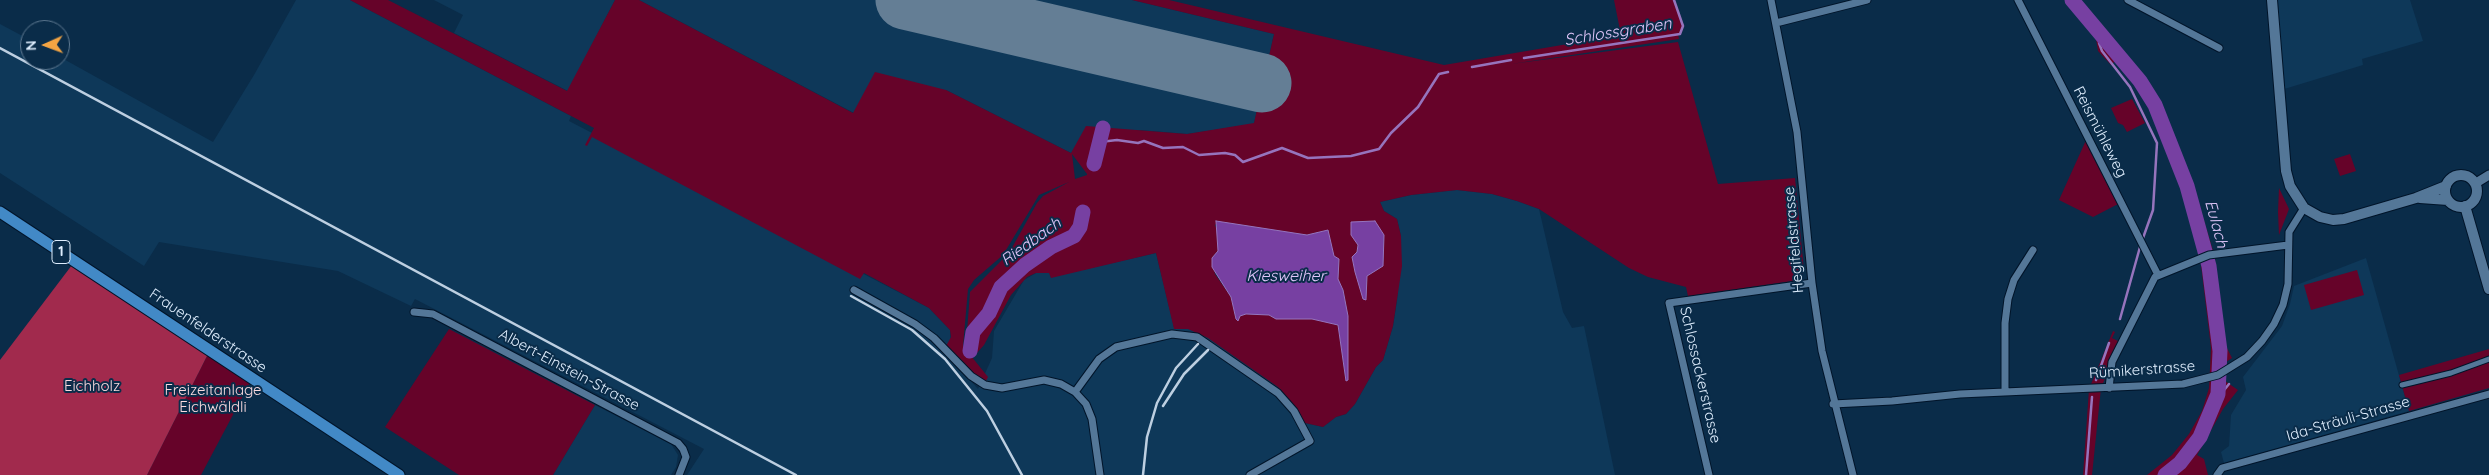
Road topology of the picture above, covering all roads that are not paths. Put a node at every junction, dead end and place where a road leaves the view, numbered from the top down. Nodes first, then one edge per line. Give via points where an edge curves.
1 (1771, 0) edge
2 (1867, 0) edge
3 (2018, 0) edge
4 (2128, 0) edge
5 (2272, 0) edge
6 (1776, 24) junction
7 (2218, 48) dead end
8 (2489, 176) edge
9 (2476, 183) junction
10 (2446, 186) junction
11 (2416, 198) junction
12 (2448, 200) junction
13 (2465, 206) junction
14 (2304, 208) junction
15 (0, 212) edge
16 (2288, 245) junction
17 (2033, 250) dead end
18 (2158, 275) junction
19 (1812, 283) junction
20 (2489, 289) edge
21 (854, 290) dead end
22 (414, 312) dead end
23 (2489, 359) edge
24 (2402, 385) dead end
25 (2109, 388) junction
26 (1076, 392) junction
27 (2005, 392) junction
28 (2489, 394) edge
29 (1833, 404) junction
30 (399, 475) edge
31 (679, 475) edge
32 (1100, 475) edge
33 (1250, 475) edge
34 (1708, 475) edge
35 (1852, 475) edge
36 (2217, 475) edge

1 - 6 street, Hegifeldstrasse
2 - 6 street
3 - 18 street, Reismühleweg
4 - 7 street
5 - 14 main road via 2286,171 2290,186
6 - 19 street, Hegifeldstrasse via 1797,132
8 - 9 street
9 - 10 main road via 2460,175 2451,178
9 - 13 main road via 2476,198
10 - 11 main road
10 - 12 main road
11 - 12 main road
11 - 14 main road via 2332,220
12 - 13 main road via 2454,205
13 - 20 main road
14 - 16 street, Rümikerstrasse via 2291,227
15 - 30 main road, Frauenfelderstrasse / 1
16 - 18 street via 2200,257
16 - 25 street, Rümikerstrasse via 2288,284 2283,305 2255,350 2226,372 2211,378 2183,384
17 - 27 street via 2017,273 2008,298
18 - 25 street via 2151,282 2112,362
19 - 29 street, Hegifeldstrasse
19 - 34 street, Schlossackerstrasse via 1669,303
21 - 26 street via 915,324 934,338 974,379 985,385 1002,388 1044,380
22 - 31 street, Albert-Einstein-Strasse via 433,314 678,444 686,457
23 - 24 street via 2434,379
25 - 27 street, Rümikerstrasse
26 - 32 street via 1092,419
26 - 33 street via 1099,359 1112,349 1167,334 1188,334 1208,343 1278,393 1294,411 1310,441
27 - 29 street, Rümikerstrasse
28 - 36 street, Ida-Sträuli-Strasse via 2222,468
29 - 35 street, Hegifeldstrasse

